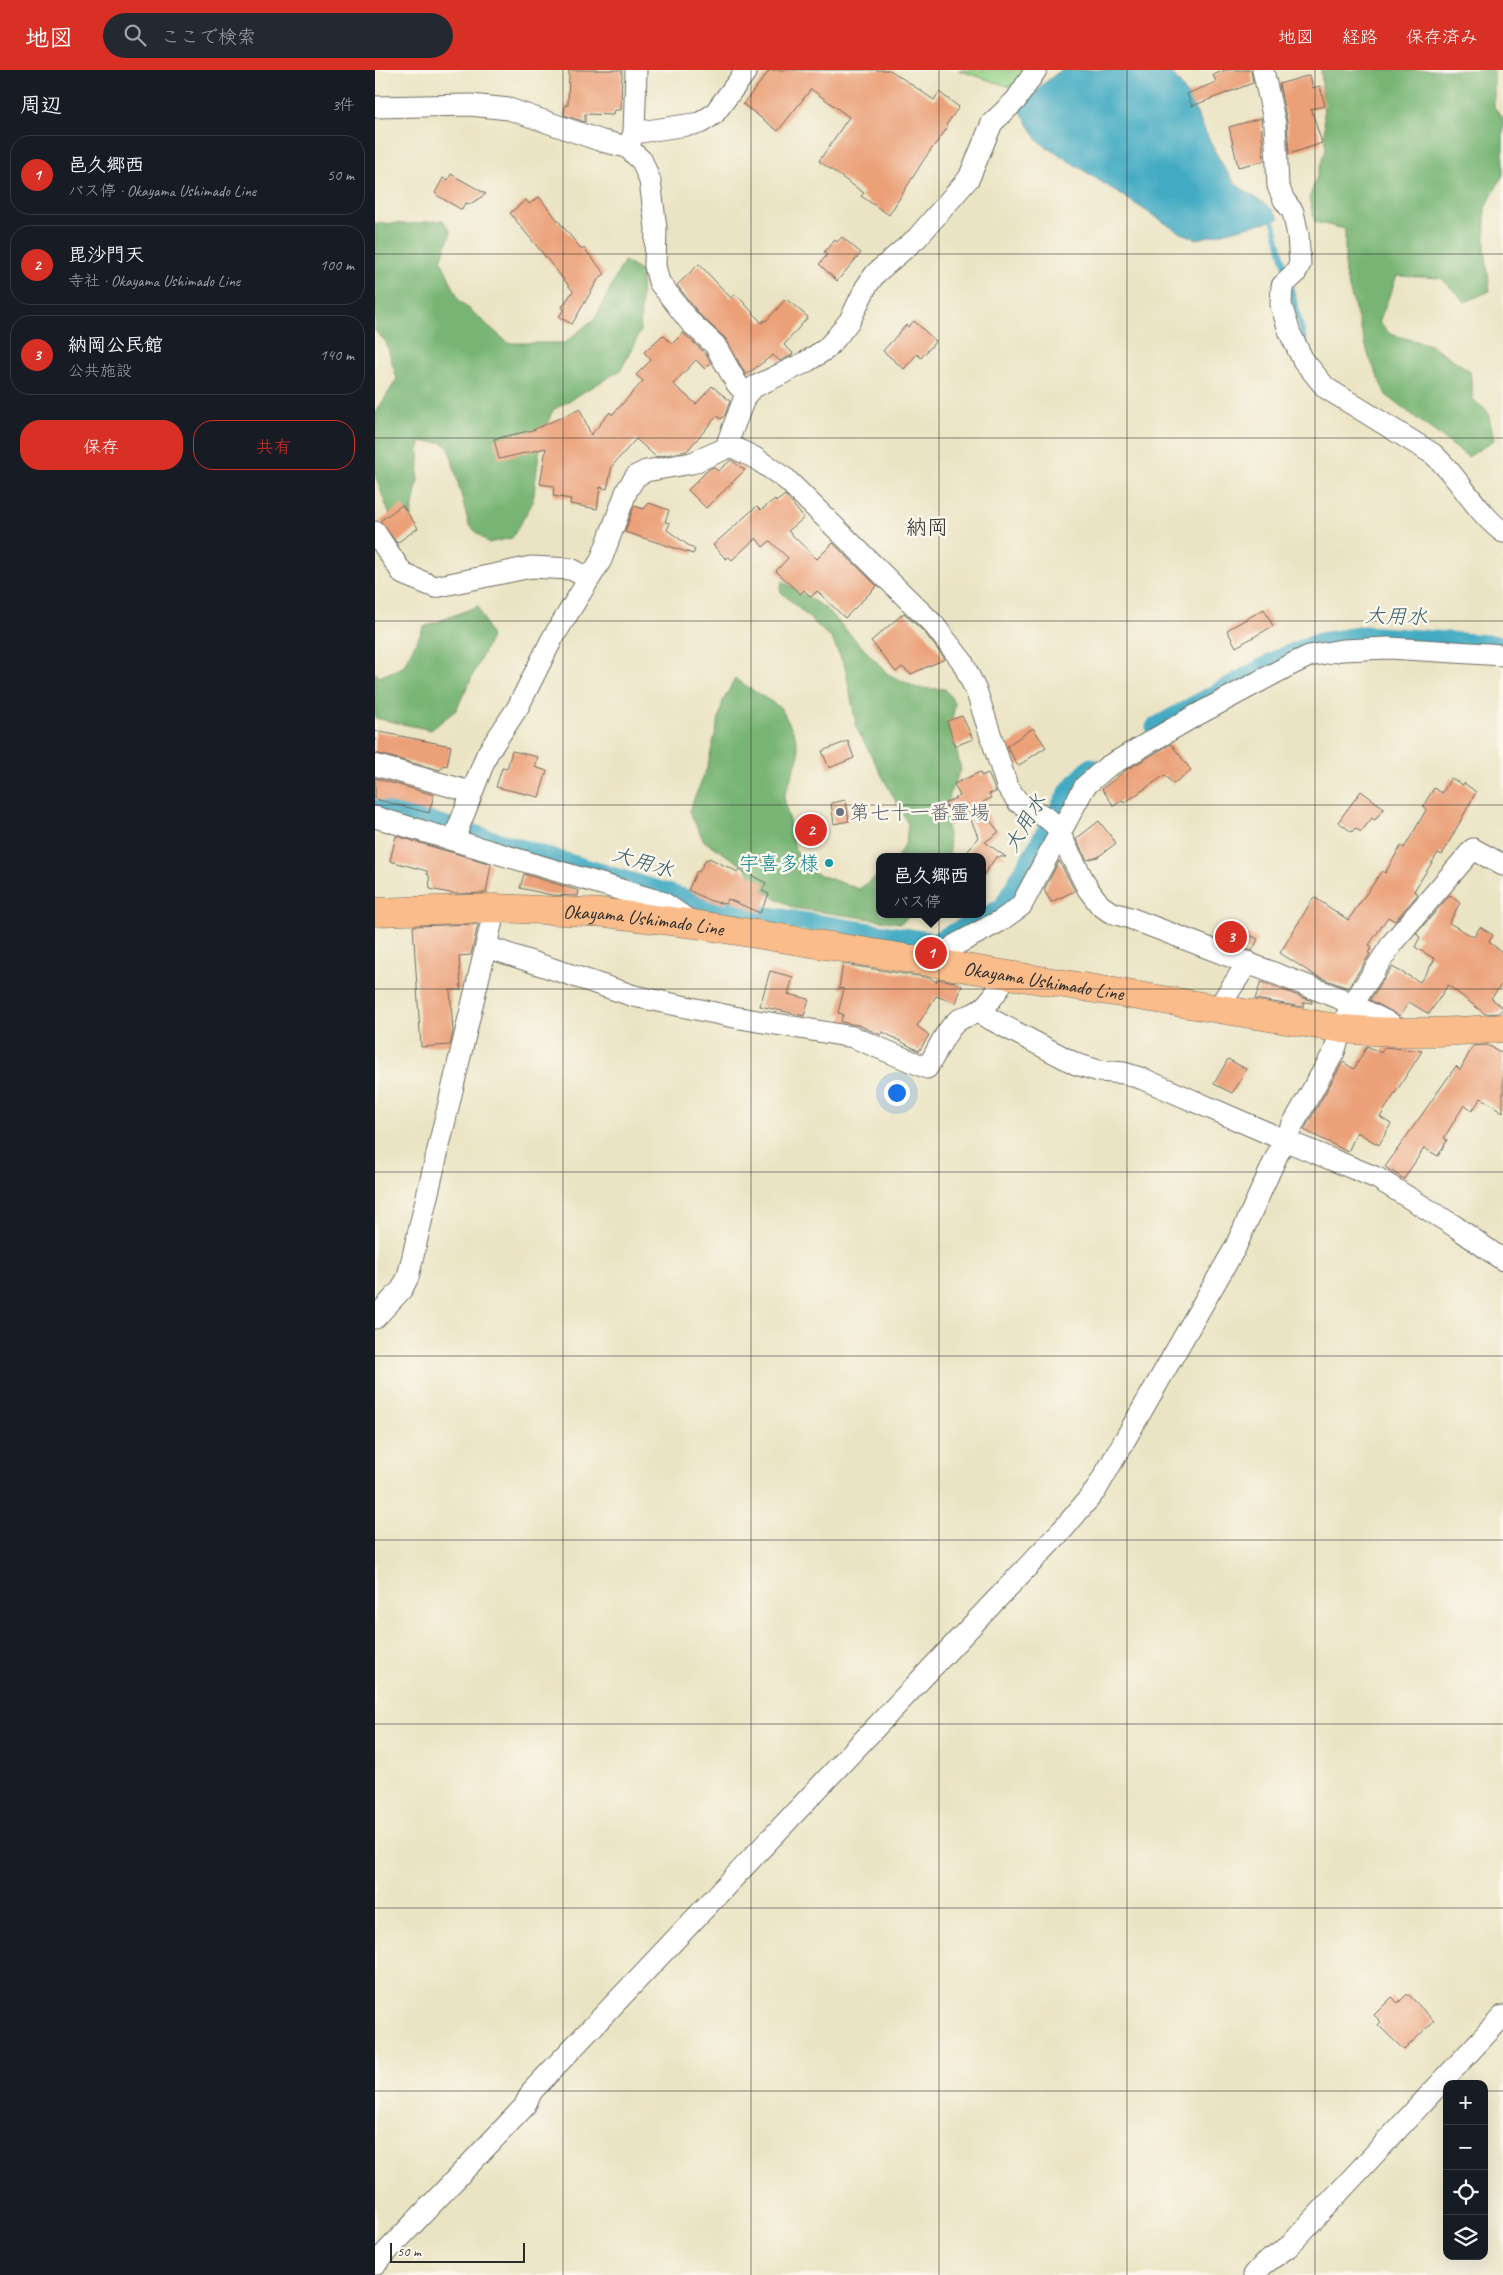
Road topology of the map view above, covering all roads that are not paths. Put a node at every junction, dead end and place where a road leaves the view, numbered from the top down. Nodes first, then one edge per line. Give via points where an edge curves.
1 (636, 70) edge
2 (747, 70) edge
3 (1036, 70) edge
4 (1263, 70) edge
5 (375, 107) edge
6 (631, 140) junction
7 (746, 394) junction
8 (729, 447) junction
9 (375, 532) edge
10 (1503, 532) edge
11 (588, 578) junction
12 (1503, 655) edge
13 (375, 765) edge
14 (471, 792) junction
15 (375, 817) edge
16 (1054, 824) junction
17 (456, 833) junction
18 (1503, 865) edge
19 (495, 908) junction
20 (375, 912) edge
21 (694, 924) junction
22 (487, 947) junction
23 (936, 962) junction
24 (1248, 962) junction
25 (1006, 975) junction
26 (1223, 1009) junction
27 (977, 1012) junction
28 (1348, 1017) junction
29 (1503, 1028) edge
30 (1283, 1140) junction
31 (1503, 1260) edge
32 (375, 1318) edge
33 (1503, 2016) edge
34 (375, 2264) edge
35 (1254, 2275) edge

1 - 6 street
2 - 6 street via 714,114 700,123
3 - 7 street via 1015,100 992,124 969,178 917,238 876,273 836,338 806,362
4 - 10 street via 1275,124 1278,186 1293,212 1298,235 1300,264 1295,274 1281,286 1281,306 1303,360 1326,388 1446,465 1484,514
5 - 6 street via 471,105 509,109 602,141
6 - 7 street via 650,181 656,228 655,266 659,282 690,322 715,345
7 - 8 street via 728,440
8 - 11 street via 692,463 646,471 636,476 627,490 608,543
8 - 16 street via 755,458 786,479 934,625 962,660 977,693 1007,786 1018,802
9 - 11 street via 403,574 435,587 531,567 571,569
11 - 14 street via 552,639 518,707 487,754
12 - 16 street via 1389,648 1306,649 1107,767 1085,786
13 - 14 street
14 - 17 street
15 - 17 street
16 - 23 street via 1021,906 955,945
16 - 24 street via 1088,889 1100,905 1110,912
17 - 21 street via 549,870 662,902
18 - 28 street via 1473,849 1393,942
19 - 20 main road, Okayama Ushimado Line
19 - 21 main road, Okayama Ushimado Line via 606,913
19 - 22 street
21 - 23 main road, Okayama Ushimado Line
22 - 27 street via 634,996 853,1038 927,1068 955,1023 967,1014
22 - 32 street via 408,1277 402,1289
23 - 25 main road, Okayama Ushimado Line
24 - 26 street via 1224,1000
24 - 28 street via 1339,998
25 - 26 main road, Okayama Ushimado Line
25 - 27 street via 1000,987
26 - 28 main road, Okayama Ushimado Line
27 - 30 street via 1076,1064 1143,1079
28 - 29 main road, Okayama Ushimado Line via 1396,1034
28 - 30 street via 1334,1052
30 - 31 street via 1377,1178
30 - 34 street via 1235,1248 1096,1490 532,2091 524,2107
33 - 35 street via 1288,2247

